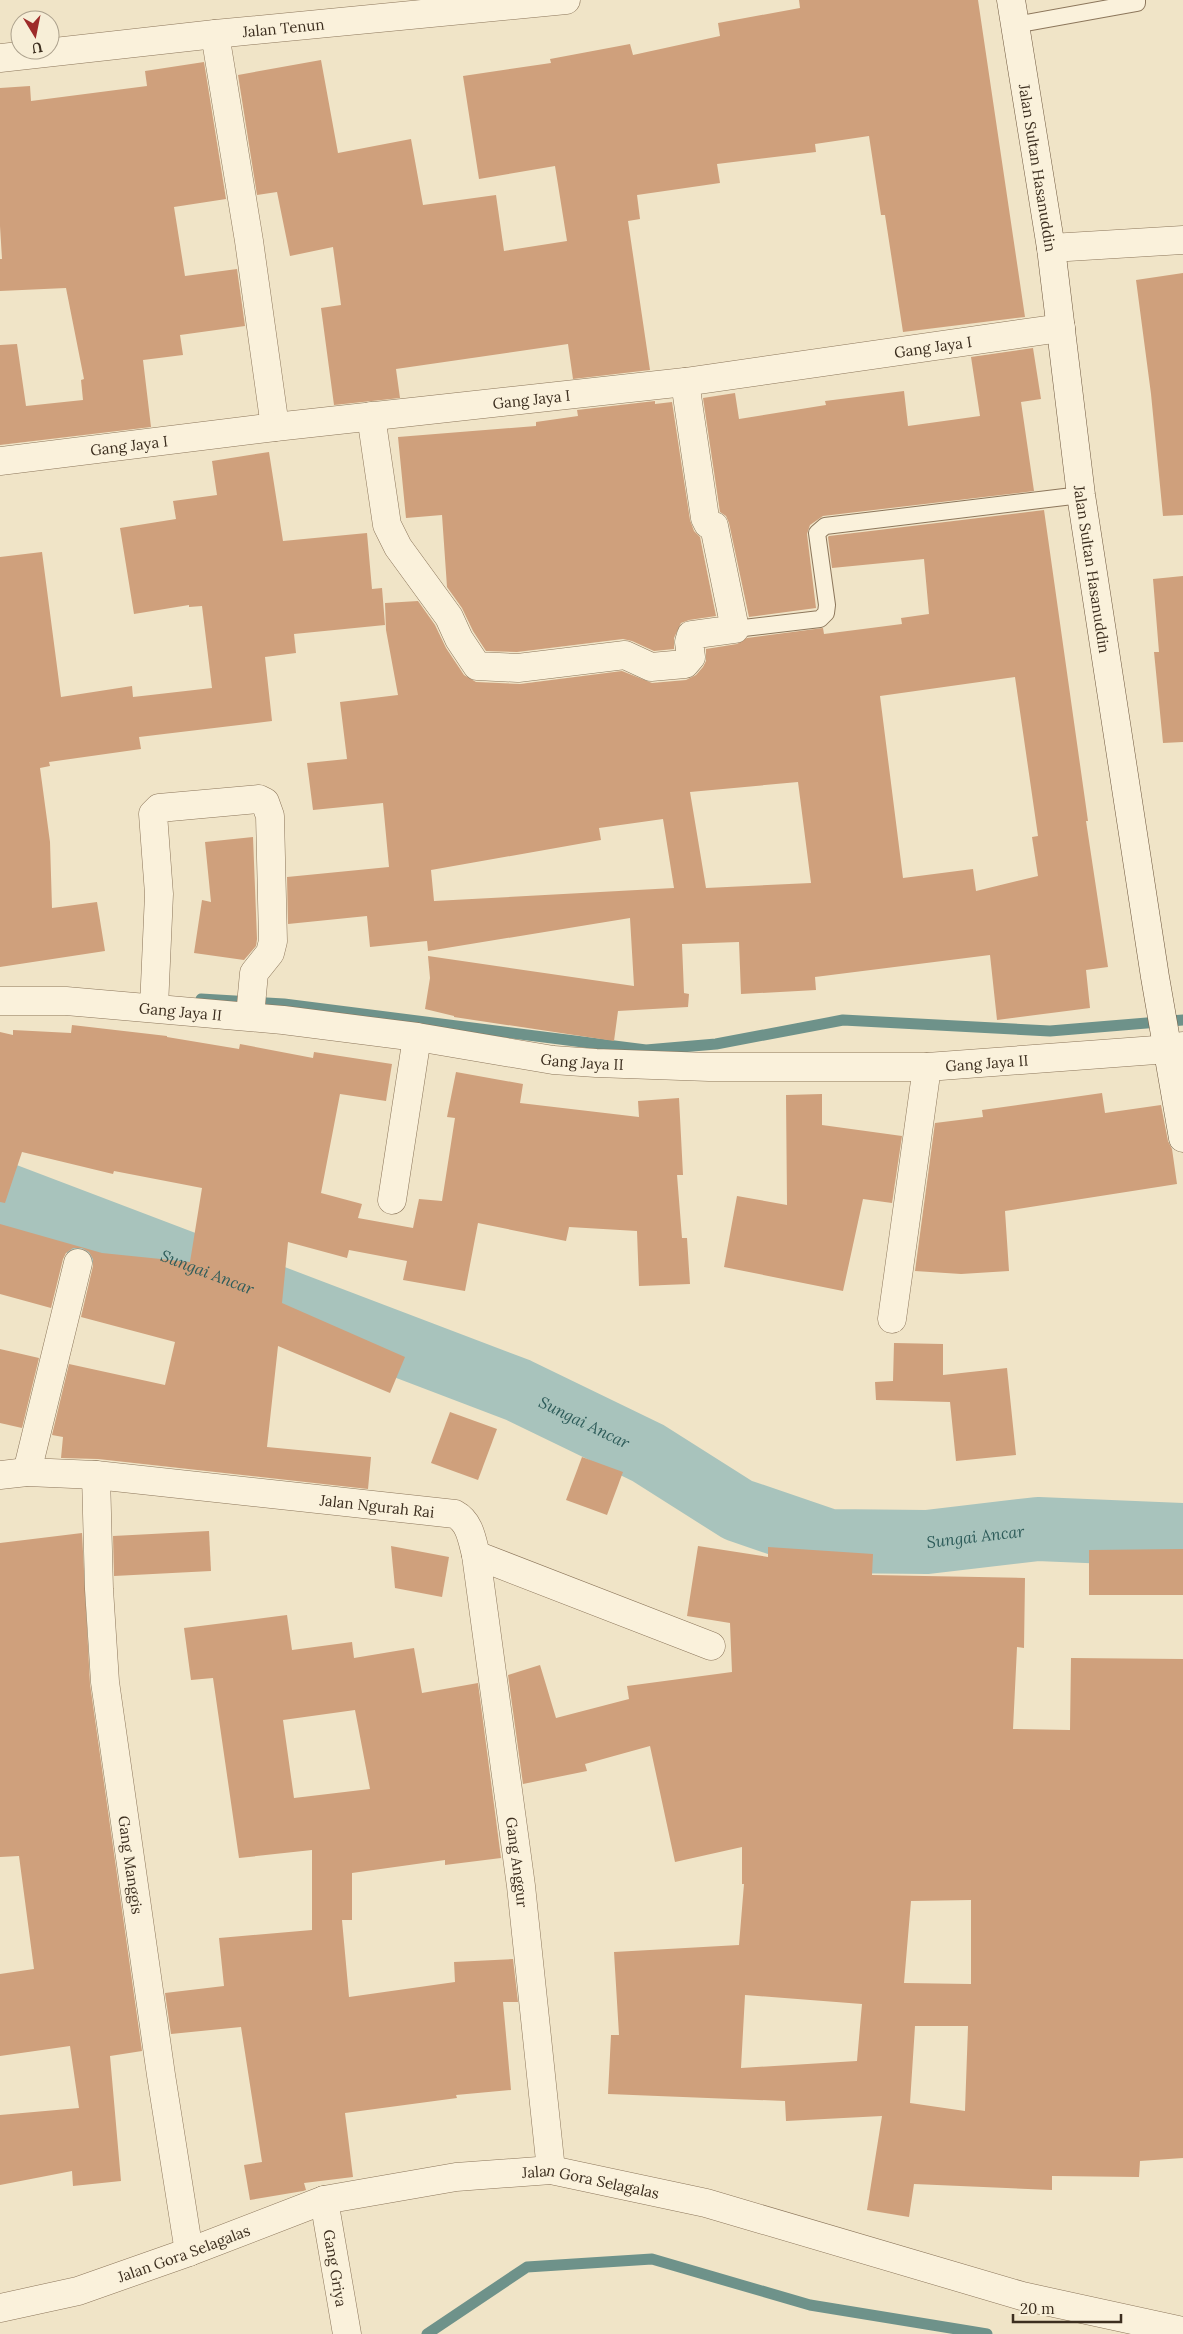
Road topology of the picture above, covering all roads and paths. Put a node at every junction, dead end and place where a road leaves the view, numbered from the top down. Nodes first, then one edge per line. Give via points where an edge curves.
1 (566, 0) edge
2 (1137, 0) edge
3 (531, 2) edge
4 (1013, 12) edge
5 (215, 34) junction
6 (0, 58) edge
7 (1183, 240) edge
8 (1051, 248) junction
9 (1061, 328) junction
10 (685, 382) junction
11 (371, 416) junction
12 (275, 426) junction
13 (0, 461) edge
14 (1081, 495) junction
15 (735, 629) junction
16 (0, 1001) edge
17 (154, 1004) junction
18 (250, 1013) junction
19 (417, 1037) junction
20 (1172, 1043) edge
21 (927, 1067) junction
22 (1183, 1138) edge
23 (392, 1200) dead end
24 (78, 1263) dead end
25 (892, 1318) dead end
26 (27, 1472) junction
27 (0, 1474) edge
28 (96, 1475) junction
29 (476, 1555) junction
30 (710, 1646) dead end
31 (551, 2170) junction
32 (324, 2200) junction
33 (189, 2252) junction
34 (0, 2308) edge
35 (1183, 2332) edge
36 (347, 2334) edge

1 - 3 street, Jalan Tenun
2 - 4 lane via 1137,3
3 - 5 street, Jalan Tenun
4 - 8 street, Jalan Sultan Hasanuddin
5 - 6 street, Jalan Tenun
5 - 12 street
7 - 8 street
8 - 9 street, Jalan Sultan Hasanuddin
9 - 10 street, Gang Jaya I
9 - 14 street, Jalan Sultan Hasanuddin
10 - 11 street, Gang Jaya I
10 - 15 street via 705,518 714,526
11 - 12 street, Gang Jaya I
11 - 15 street via 387,524 398,547 450,617 459,639 477,666 518,668 625,655 651,667 685,664 692,658 691,635
12 - 13 street, Gang Jaya I
14 - 15 lane via 825,526 817,533 828,605 824,616
14 - 20 street, Jalan Sultan Hasanuddin via 1155,977
16 - 17 street, Gang Jaya II
17 - 18 street, Gang Jaya II
17 - 18 street via 159,894 152,819 155,811 259,798 265,802 270,816 273,941 270,953 254,974
18 - 19 street, Gang Jaya II
19 - 21 street, Gang Jaya II via 570,1061 709,1067
19 - 23 street
20 - 21 street, Gang Jaya II
20 - 22 street, Jalan Sultan Hasanuddin
21 - 25 street
24 - 26 street
26 - 27 street, Jalan Ngurah Rai
26 - 28 street, Jalan Ngurah Rai
28 - 29 street, Jalan Ngurah Rai via 455,1514 466,1523
28 - 33 street, Gang Manggis via 106,1682 160,2075
29 - 30 street
29 - 31 street, Gang Anggur via 522,1886
31 - 32 street, Jalan Gora Selagalas via 456,2177
31 - 35 street, Jalan Gora Selagalas via 706,2203 1022,2296
32 - 33 street, Jalan Gora Selagalas
32 - 36 street, Gang Griya
33 - 34 street, Jalan Gora Selagalas via 78,2291

